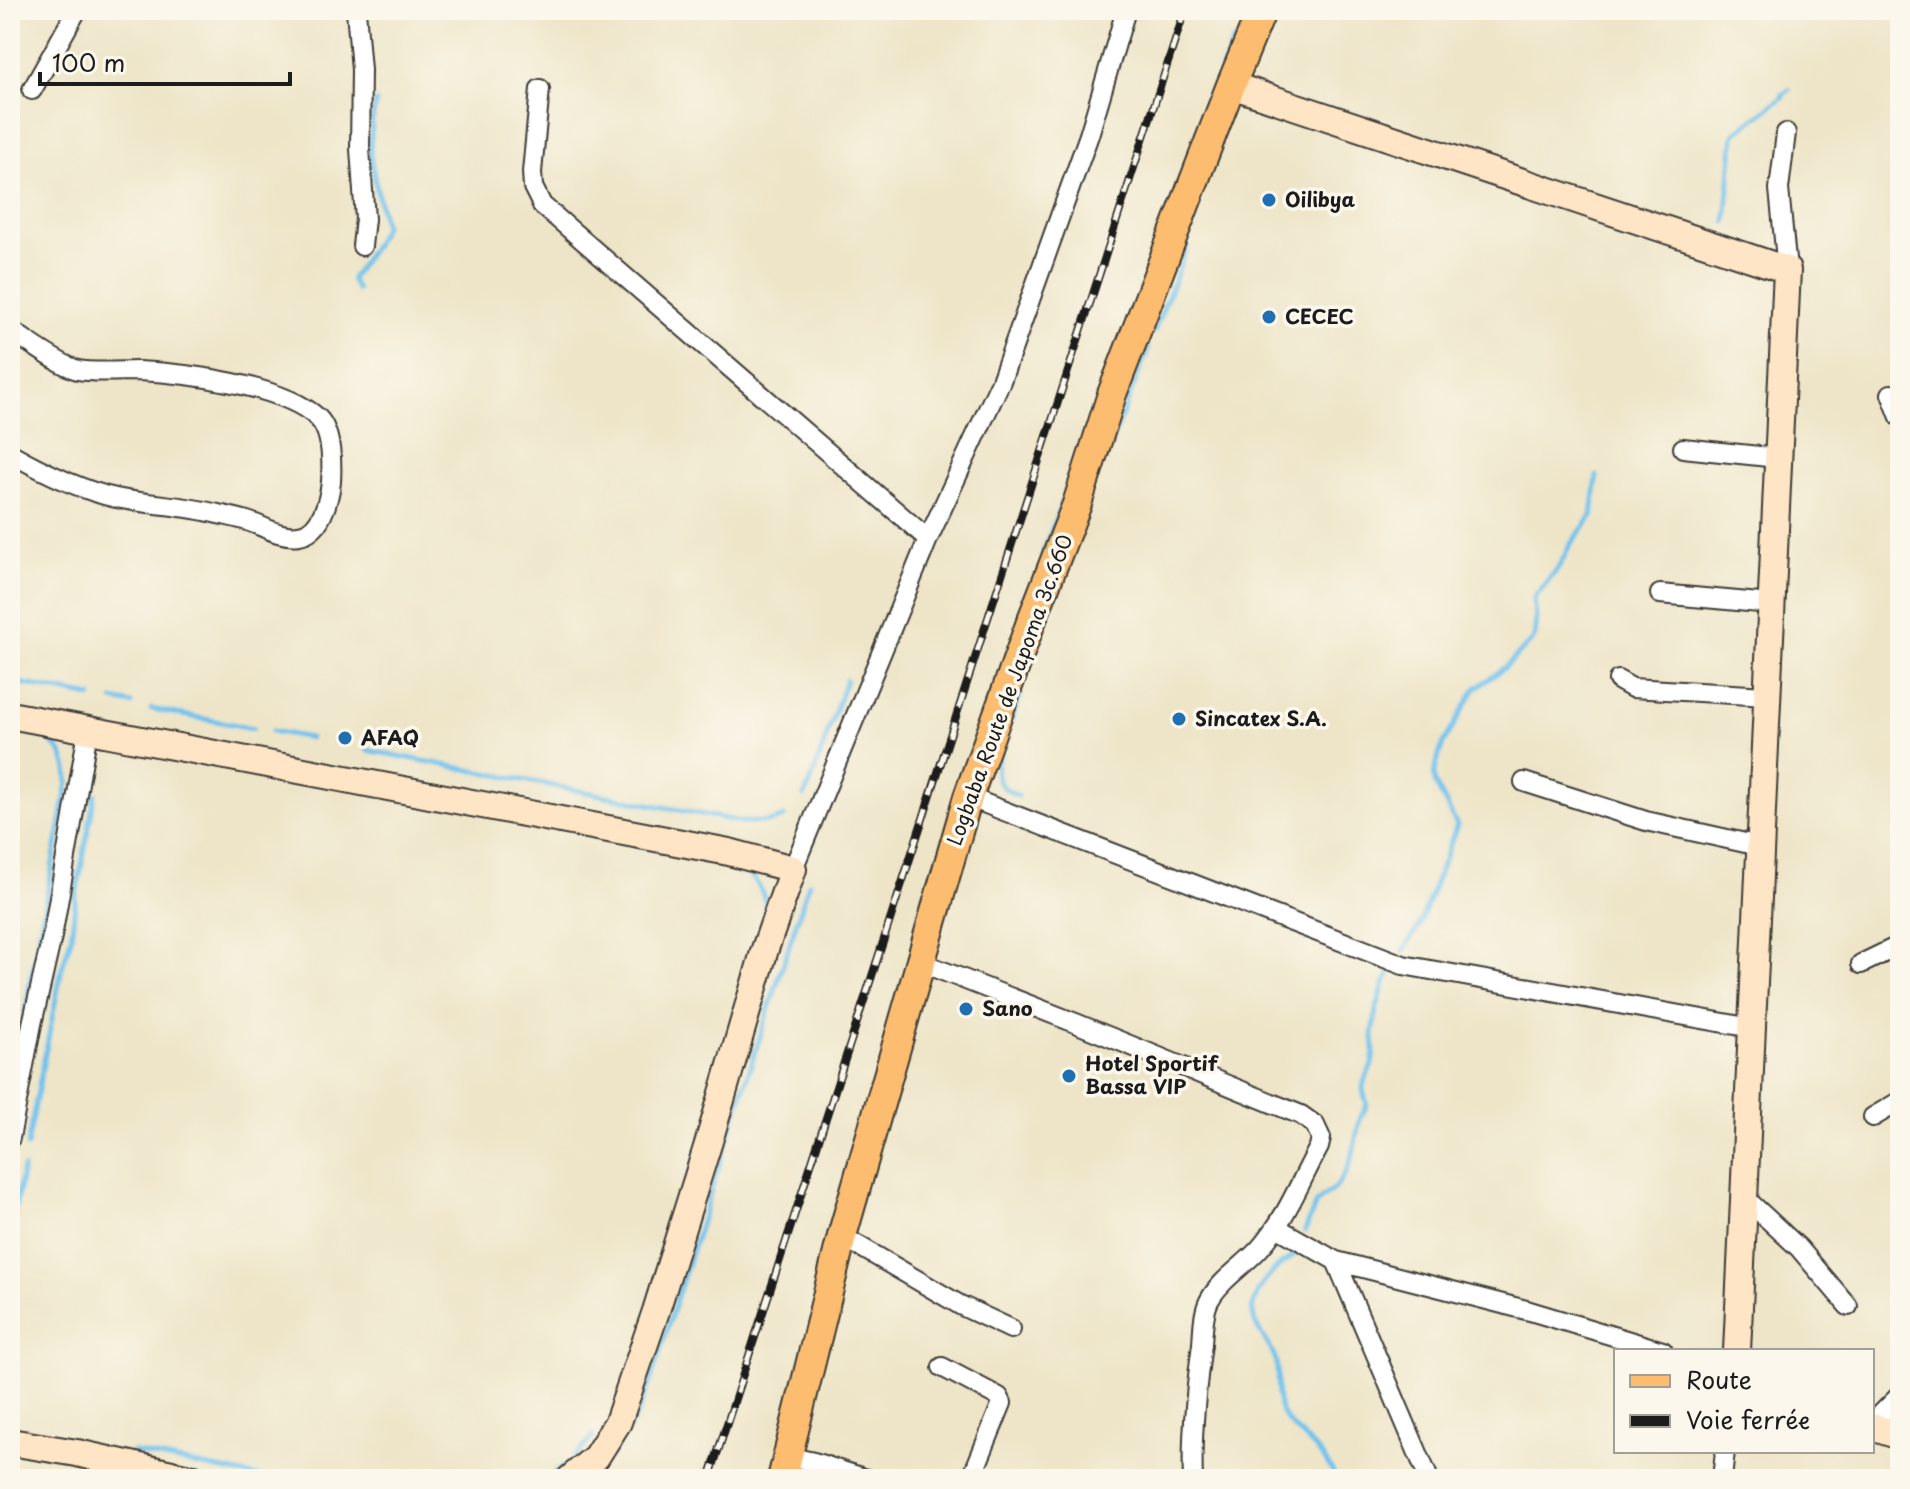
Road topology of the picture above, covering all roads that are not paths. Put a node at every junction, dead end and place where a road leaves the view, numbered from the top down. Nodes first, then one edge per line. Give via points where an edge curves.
1 (77, 10) edge
2 (356, 10) edge
3 (1126, 10) edge
4 (1262, 10) edge
5 (1231, 85) junction
6 (540, 89) dead end
7 (32, 90) dead end
8 (1786, 133) dead end
9 (362, 246) dead end
10 (1787, 270) junction
11 (10, 330) edge
12 (1891, 394) dead end
13 (1900, 417) edge
14 (1683, 448) dead end
15 (10, 453) edge
16 (1778, 458) junction
17 (928, 539) junction
18 (1660, 594) dead end
19 (1771, 604) junction
20 (1618, 680) dead end
21 (1766, 696) junction
22 (10, 715) edge
23 (88, 731) junction
24 (1524, 782) dead end
25 (968, 797) junction
26 (1759, 846) junction
27 (793, 869) junction
28 (1900, 945) edge
29 (920, 962) junction
30 (1861, 964) dead end
31 (1752, 1028) junction
32 (1900, 1101) edge
33 (1873, 1117) dead end
34 (10, 1138) edge
35 (1744, 1197) junction
36 (1276, 1227) junction
37 (842, 1236) junction
38 (1336, 1261) junction
39 (1848, 1306) dead end
40 (1011, 1329) dead end
41 (1656, 1349) edge
42 (1737, 1349) edge
43 (942, 1367) dead end
44 (1900, 1395) edge
45 (1874, 1423) edge
46 (1874, 1426) edge
47 (1900, 1436) edge
48 (10, 1442) edge
49 (1725, 1453) edge
50 (784, 1468) edge
51 (194, 1479) edge
52 (570, 1479) edge
53 (867, 1479) edge
54 (971, 1479) edge
55 (1193, 1479) edge
56 (1429, 1479) edge
57 (1722, 1479) edge

1 - 7 street
2 - 9 street
3 - 17 street via 1089,135 1001,381
4 - 5 main road, Logbaba Route de Japoma 3c.660
5 - 10 street
5 - 25 main road, Logbaba Route de Japoma 3c.660 via 1112,394 1077,504
6 - 17 street via 532,172 542,205
8 - 10 street via 1779,189
10 - 16 street
11 - 15 street via 79,371 204,376 305,409 320,420 330,444 330,497 315,527 301,535 283,535 212,512 114,498
12 - 13 street
14 - 16 street
16 - 19 street
17 - 27 street
18 - 19 street
19 - 21 street
20 - 21 street via 1632,688
21 - 26 street
22 - 23 street
23 - 27 street via 729,852
23 - 34 street
24 - 26 street via 1646,821
25 - 29 main road, Logbaba Route de Japoma 3c.660
25 - 31 street via 1403,965
26 - 31 street
27 - 52 street via 618,1422 596,1457
28 - 30 street
29 - 36 street via 1315,1125 1319,1147
29 - 37 main road, Logbaba Route de Japoma 3c.660
31 - 35 street
32 - 33 street
35 - 39 street via 1799,1248
35 - 42 street
36 - 38 street
36 - 55 street via 1209,1302 1198,1375
37 - 40 street
37 - 50 main road, Logbaba Route de Japoma 3c.660
38 - 41 street
38 - 56 street
43 - 54 street via 1001,1400
44 - 45 street
46 - 47 street
48 - 51 street
49 - 57 street
50 - 53 street via 814,1462

